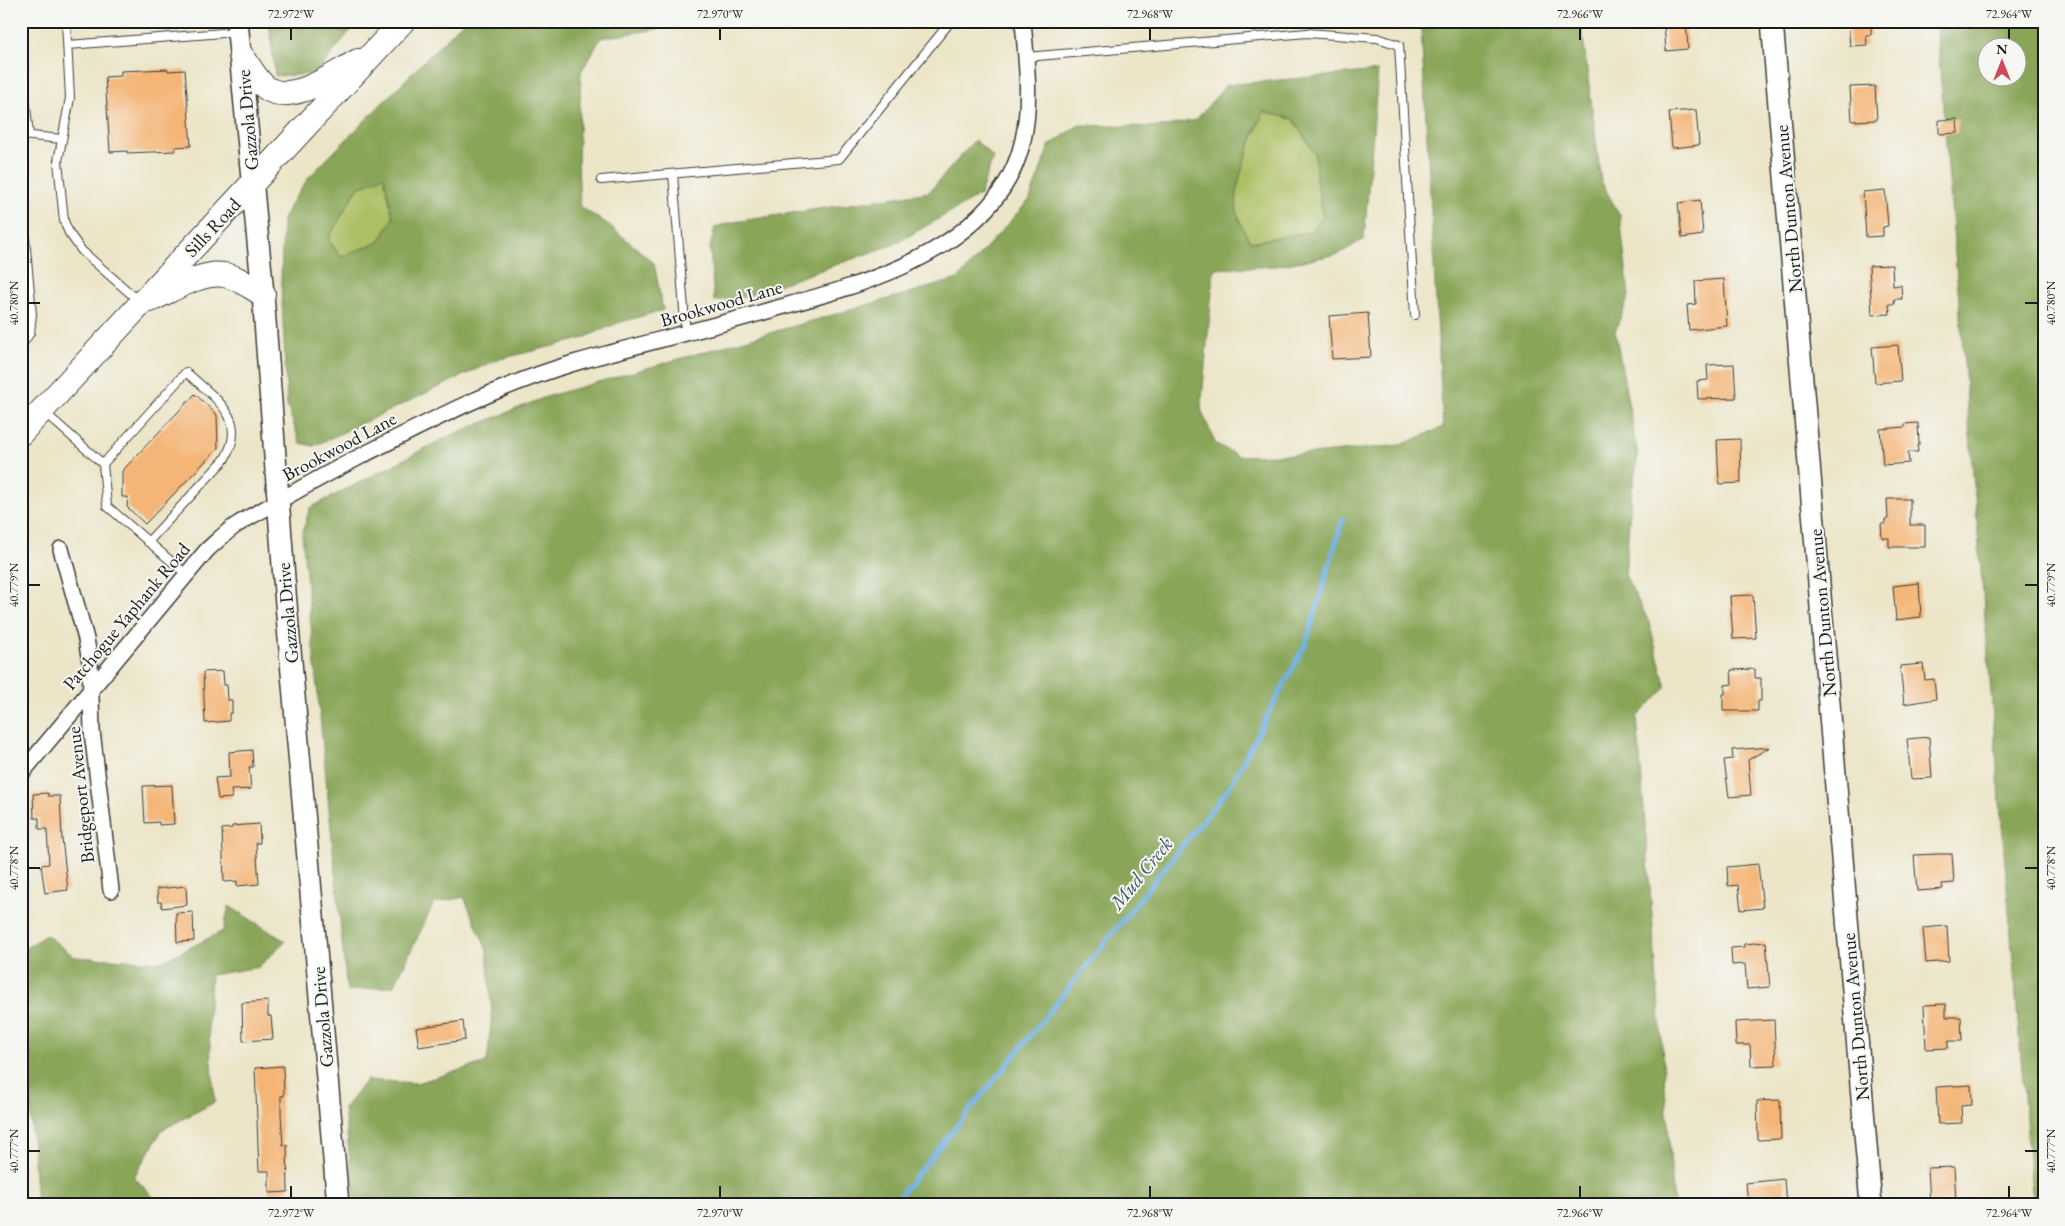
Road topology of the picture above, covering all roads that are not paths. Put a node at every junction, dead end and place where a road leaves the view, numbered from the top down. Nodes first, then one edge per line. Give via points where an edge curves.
1 (66, 21) edge
2 (403, 21) edge
3 (951, 21) edge
4 (1023, 21) edge
5 (1772, 21) edge
6 (238, 26) edge
7 (68, 46) junction
8 (375, 52) junction
9 (241, 55) junction
10 (1026, 57) junction
11 (21, 61) edge
12 (25, 135) edge
13 (62, 139) junction
14 (673, 174) junction
15 (601, 180) dead end
16 (253, 182) junction
17 (21, 195) edge
18 (263, 294) junction
19 (141, 304) junction
20 (1416, 315) dead end
21 (686, 334) junction
22 (21, 346) edge
23 (42, 410) junction
24 (21, 433) edge
25 (103, 464) junction
26 (278, 502) junction
27 (148, 542) junction
28 (61, 549) dead end
29 (186, 574) junction
30 (91, 690) junction
31 (21, 774) edge
32 (111, 890) dead end
33 (338, 1205) edge
34 (1871, 1205) edge

1 - 7 lane
2 - 8 main road, Sills Road
3 - 14 lane via 839,159
4 - 10 street, Brookwood Lane
5 - 34 street, North Dunton Avenue
6 - 7 lane
6 - 9 street, Gazzola Drive
7 - 13 lane via 70,98
8 - 9 main road via 306,88 287,94 277,93 262,84
8 - 16 main road, Sills Road
9 - 16 street, Gazzola Drive
10 - 20 lane via 1307,33 1377,38 1399,45
10 - 21 street, Brookwood Lane via 1028,116 1018,156 1010,177 997,196 959,233 876,278
11 - 12 lane
12 - 13 lane
13 - 19 lane via 58,161 64,221 69,233 82,251
14 - 15 lane
14 - 21 lane
16 - 18 street, Gazzola Drive
16 - 19 main road, Sills Road
17 - 22 lane via 32,325
18 - 19 main road via 238,280 218,274 199,278
18 - 26 street, Gazzola Drive
19 - 23 main road, Sills Road
21 - 26 street, Brookwood Lane via 574,363 480,397 306,484
23 - 24 main road, Sills Road
23 - 25 lane
25 - 27 lane via 108,506
25 - 27 lane via 186,372 228,412 234,434 232,447 224,460
26 - 29 street, Patchogue Yaphank Road via 235,526
26 - 33 street, Gazzola Drive
27 - 29 lane
28 - 30 street, Bridgeport Avenue via 86,639
29 - 30 street, Patchogue Yaphank Road
30 - 31 street, Patchogue Yaphank Road
30 - 32 street, Bridgeport Avenue via 92,731

